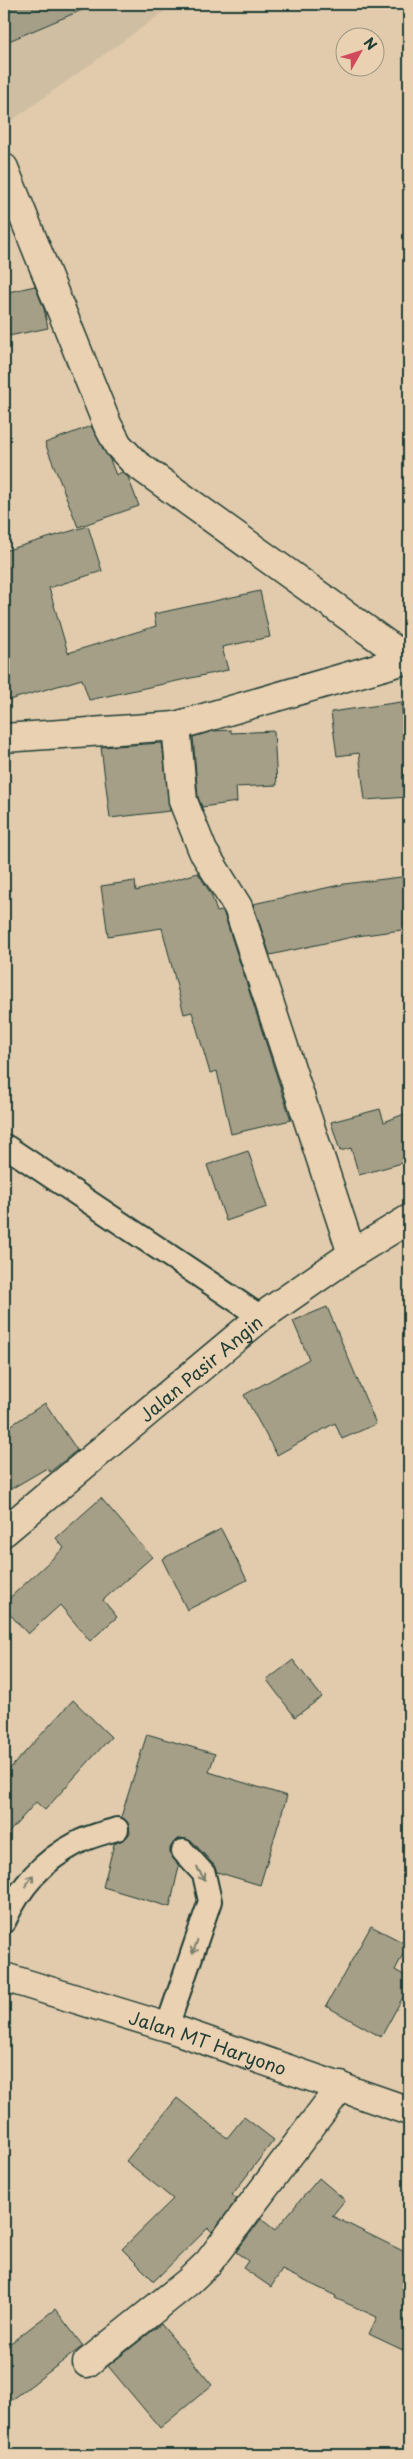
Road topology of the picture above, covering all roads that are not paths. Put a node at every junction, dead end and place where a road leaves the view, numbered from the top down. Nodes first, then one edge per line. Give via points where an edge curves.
1 (4, 168) edge
2 (409, 659) edge
3 (176, 726) junction
4 (4, 738) edge
5 (7, 1147) dead end
6 (409, 1219) edge
7 (352, 1254) junction
8 (261, 1317) junction
9 (4, 1532) edge
10 (118, 1829) dead end
11 (182, 1851) dead end
12 (4, 1922) edge
13 (4, 1976) edge
14 (167, 2027) junction
15 (341, 2086) junction
16 (409, 2111) edge
17 (87, 2363) dead end

1 - 2 street via 118,445 135,463
2 - 3 street
3 - 4 street
3 - 7 street via 183,800 203,851 238,907
5 - 8 lane
6 - 7 street, Jalan Pasir Angin
7 - 8 street, Jalan Pasir Angin
8 - 9 street, Jalan Pasir Angin
12 -> 10 lane via 38,1868 77,1842
11 -> 14 lane via 204,1874 210,1901
13 - 14 street, Jalan MT Haryono
14 - 15 street, Jalan MT Haryono
15 - 16 street, Jalan MT Haryono
15 - 17 street via 208,2263

